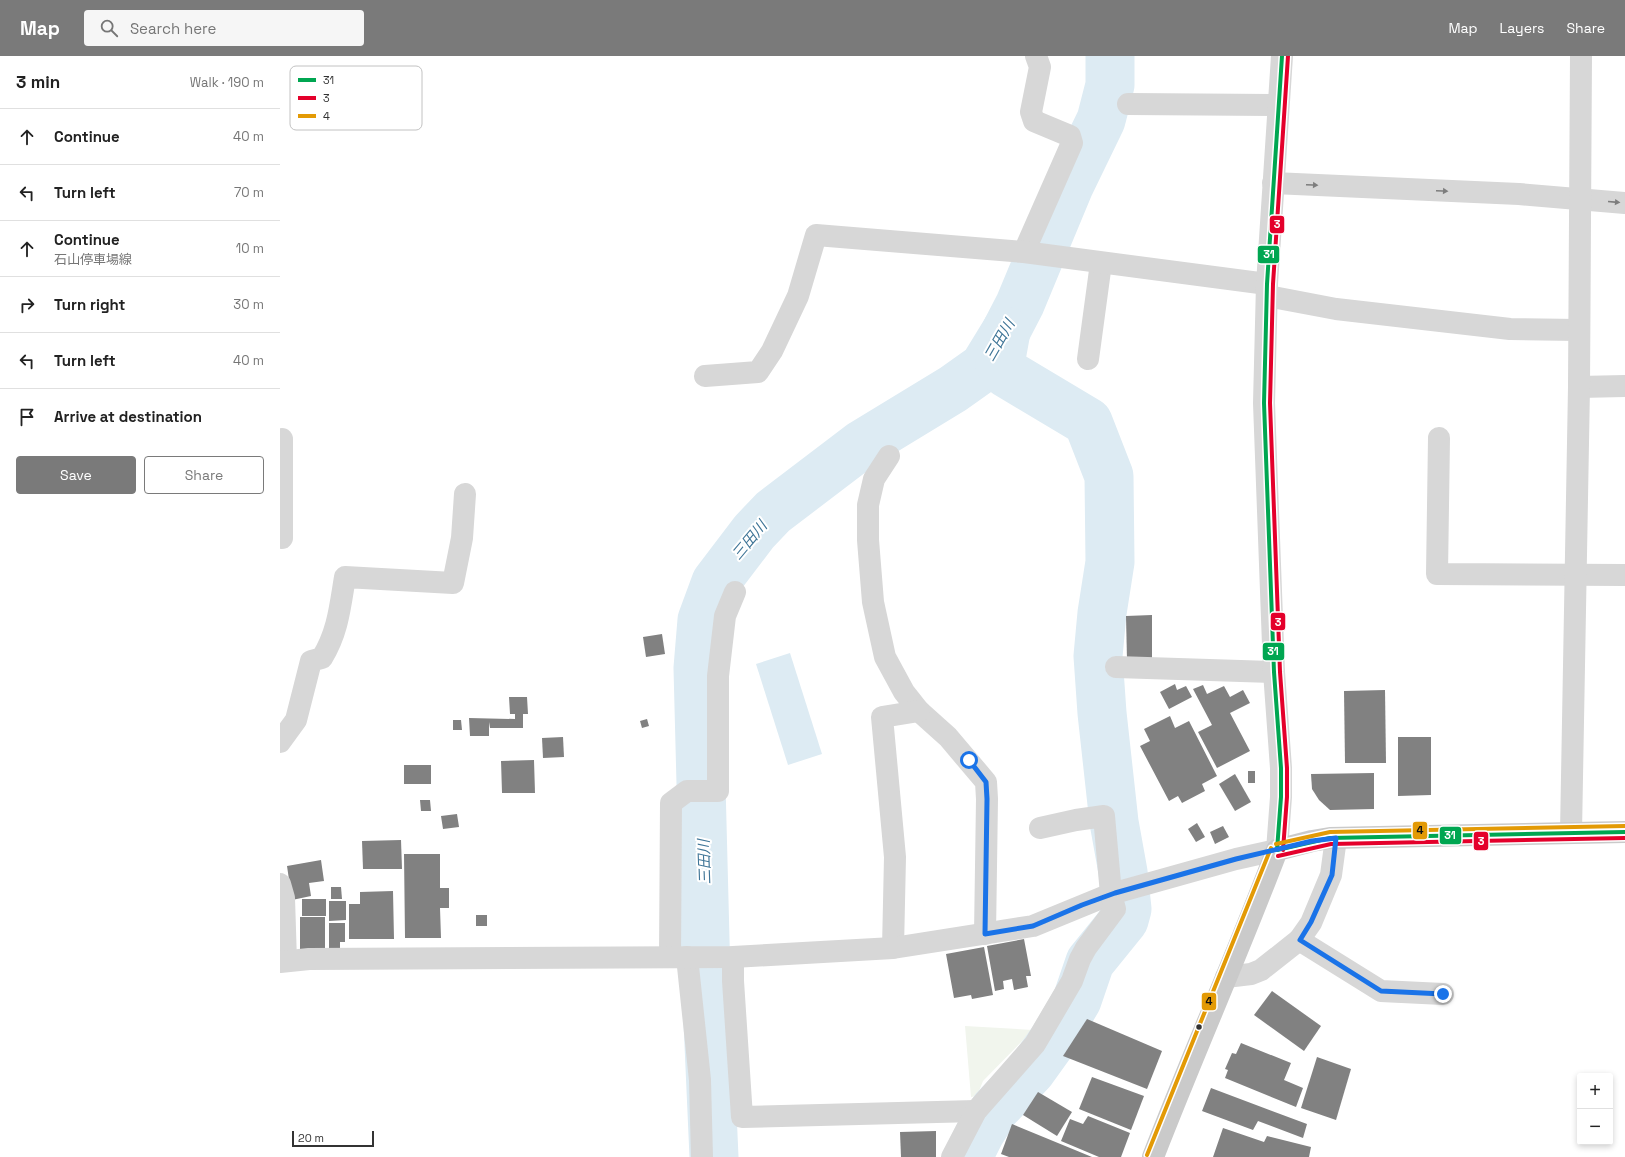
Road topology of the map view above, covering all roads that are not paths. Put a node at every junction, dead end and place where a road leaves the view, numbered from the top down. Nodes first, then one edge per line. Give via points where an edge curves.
1 (1036, 56) edge
2 (1282, 56) edge
3 (1581, 56) edge
4 (1128, 104) dead end
5 (1278, 105) junction
6 (1273, 183) junction
7 (1579, 199) junction
8 (1625, 203) edge
9 (1028, 253) junction
10 (1101, 263) junction
11 (1267, 290) junction
12 (1578, 330) junction
13 (1088, 359) dead end
14 (705, 376) dead end
15 (1579, 386) junction
16 (1625, 386) edge
17 (1439, 438) dead end
18 (282, 439) dead end
19 (889, 456) dead end
20 (465, 494) dead end
21 (281, 515) edge
22 (282, 538) dead end
23 (1575, 574) junction
24 (1625, 575) edge
25 (735, 592) dead end
26 (1116, 667) dead end
27 (1274, 672) junction
28 (919, 711) junction
29 (280, 742) edge
30 (1040, 828) dead end
31 (1625, 832) edge
32 (1571, 833) junction
33 (1336, 838) junction
34 (1278, 850) junction
35 (280, 884) edge
36 (1113, 894) junction
37 (985, 934) junction
38 (1300, 940) junction
39 (893, 948) junction
40 (682, 957) junction
41 (727, 957) junction
42 (283, 962) edge
43 (1226, 977) junction
44 (1443, 994) dead end
45 (976, 1111) junction
46 (702, 1157) edge
47 (952, 1157) edge
48 (1153, 1157) edge

1 - 9 street via 1040,68 1031,112 1034,121 1070,136 1072,143
2 - 5 street
3 - 7 street
4 - 5 street
5 - 6 street
6 -> 7 street
6 - 11 street
7 -> 8 street
7 - 12 street
9 - 10 street
9 - 14 street via 816,236 798,296 772,352 758,372
10 - 11 street
10 - 13 street
11 - 12 street via 1336,308 1510,329
11 - 27 street via 1264,403
12 - 15 street
15 - 16 street
15 - 23 street
17 - 23 street via 1437,574
18 - 21 street
19 - 28 street via 874,479 868,505 873,602 885,657 904,692
20 - 29 street via 462,538 453,583 345,578 331,643 322,658 310,661 296,720
21 - 22 street
23 - 24 street
23 - 32 street
25 - 40 street via 725,616 718,676 718,791 687,791 671,803
26 - 27 street
27 - 34 street via 1281,768
28 - 37 street via 948,737 986,782
28 - 39 street via 882,717 895,857
30 - 36 street via 1104,816
31 - 32 main road
32 - 33 main road
33 - 34 main road
33 - 38 street via 1332,875
34 - 36 street via 1236,859
34 - 43 main road
35 - 42 street via 284,898
36 - 37 street via 1033,926
36 - 45 street via 1115,909 1086,948 1072,980 1035,1044
37 - 39 street
38 - 43 street via 1262,970
38 - 44 street via 1381,991
39 - 41 street
40 - 41 street
40 - 42 street via 317,959
40 - 46 street via 700,1080
41 - 45 street via 733,981 742,1116
43 - 48 main road
45 - 47 street

